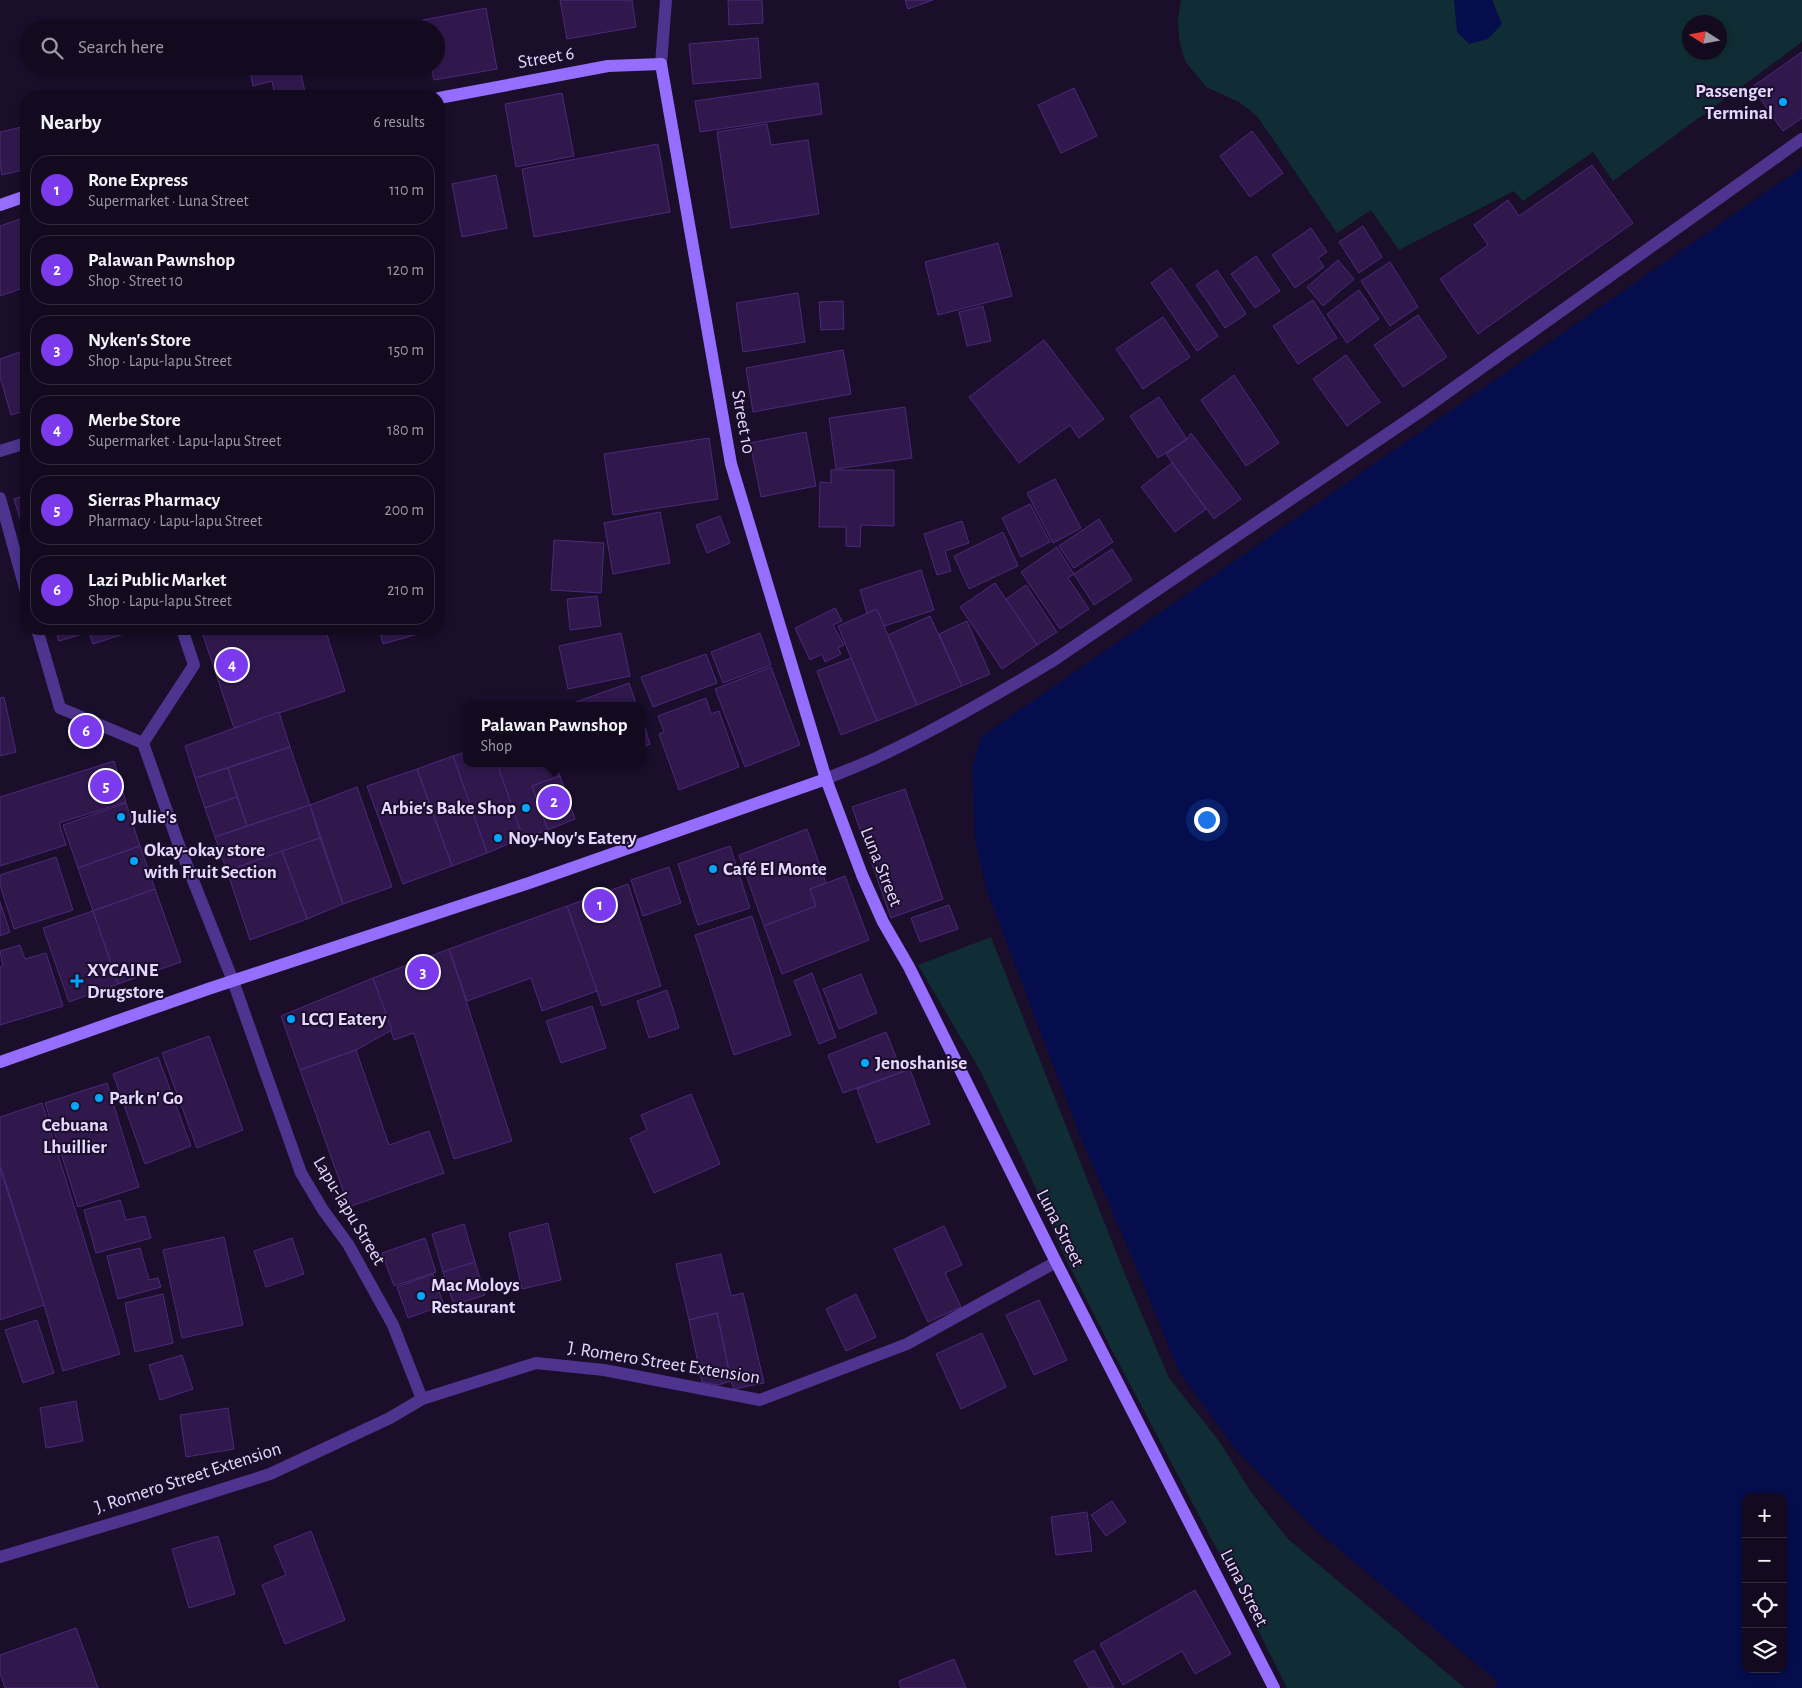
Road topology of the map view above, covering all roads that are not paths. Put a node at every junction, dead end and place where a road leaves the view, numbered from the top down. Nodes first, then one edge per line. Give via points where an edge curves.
1 (666, 0) edge
2 (661, 64) junction
3 (445, 97) edge
4 (1802, 139) edge
5 (20, 198) edge
6 (0, 205) edge
7 (20, 444) edge
8 (0, 451) edge
9 (0, 498) edge
10 (20, 570) edge
11 (39, 635) edge
12 (184, 635) edge
13 (143, 743) junction
14 (826, 779) junction
15 (233, 981) junction
16 (0, 1062) edge
17 (1056, 1262) junction
18 (422, 1399) junction
19 (0, 1557) edge
20 (1274, 1688) edge

1 - 2 street
2 - 3 street, Street 6 via 608,66
2 - 14 street, Street 10 via 731,464
4 - 14 street via 1424,409 1054,660 935,728
5 - 6 street
7 - 8 street
9 - 10 street
11 - 13 street via 60,708
12 - 13 street via 194,665
13 - 15 street, Lapu-lapu Street via 177,840
14 - 15 street via 529,883
14 - 17 street, Luna Street via 883,922 909,967
15 - 16 street
15 - 18 street, Lapu-lapu Street via 301,1173 348,1244 393,1325
17 - 18 street, J. Romero Street Extension via 908,1344 760,1400 604,1370 536,1363
17 - 20 street, Luna Street
18 - 19 street, J. Romero Street Extension via 390,1418 270,1474

